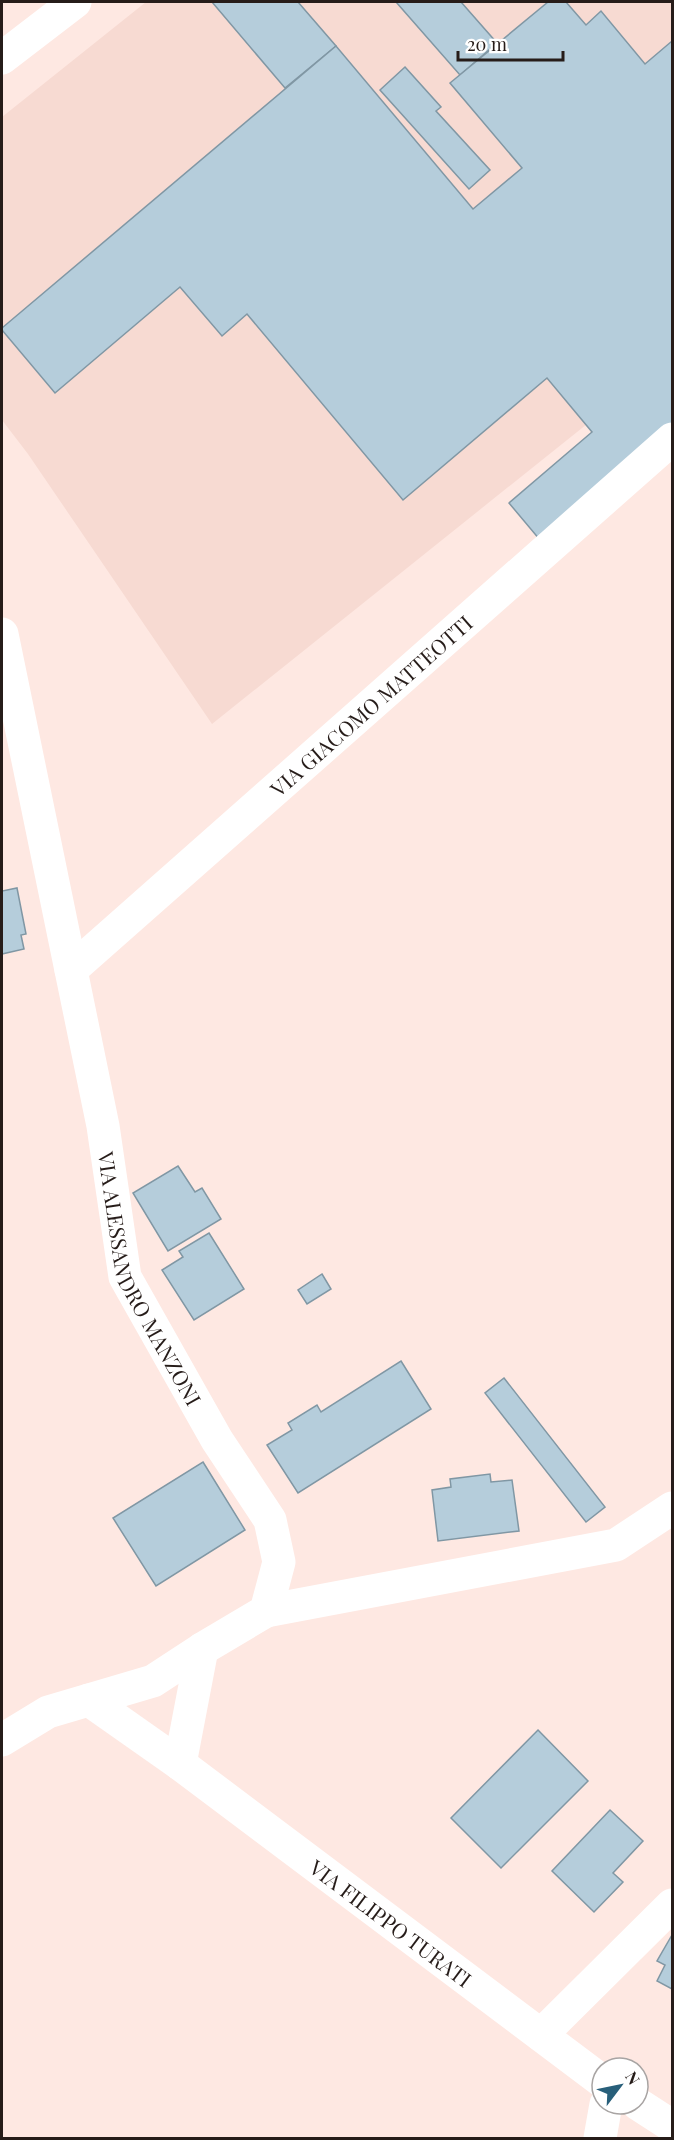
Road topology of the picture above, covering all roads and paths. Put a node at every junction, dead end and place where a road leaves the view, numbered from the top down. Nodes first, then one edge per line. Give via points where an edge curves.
1 (75, 2) edge
2 (2, 58) edge
3 (672, 439) edge
4 (2, 634) edge
5 (71, 970) junction
6 (672, 1508) edge
7 (266, 1611) junction
8 (202, 1649) junction
9 (89, 1700) junction
10 (2, 1740) edge
11 (180, 1764) junction
12 (672, 1905) edge
13 (541, 2035) junction
14 (590, 2072) edge
15 (650, 2112) edge
16 (604, 2116) edge
17 (672, 2126) edge
18 (600, 2139) edge

1 - 2 street
3 - 5 street, VIA GIACOMO MATTEOTTI
4 - 5 street, VIA ALESSANDRO MANZONI
5 - 7 street, VIA ALESSANDRO MANZONI via 103,1126 125,1277 217,1440 270,1520 279,1562
6 - 7 street via 616,1545
7 - 8 street
8 - 9 street via 153,1682
8 - 11 street
9 - 10 street via 48,1712
9 - 11 street, VIA FILIPPO TURATI
11 - 13 street, VIA FILIPPO TURATI
12 - 13 street
13 - 14 street, VIA FILIPPO TURATI
15 - 17 street
16 - 18 street

